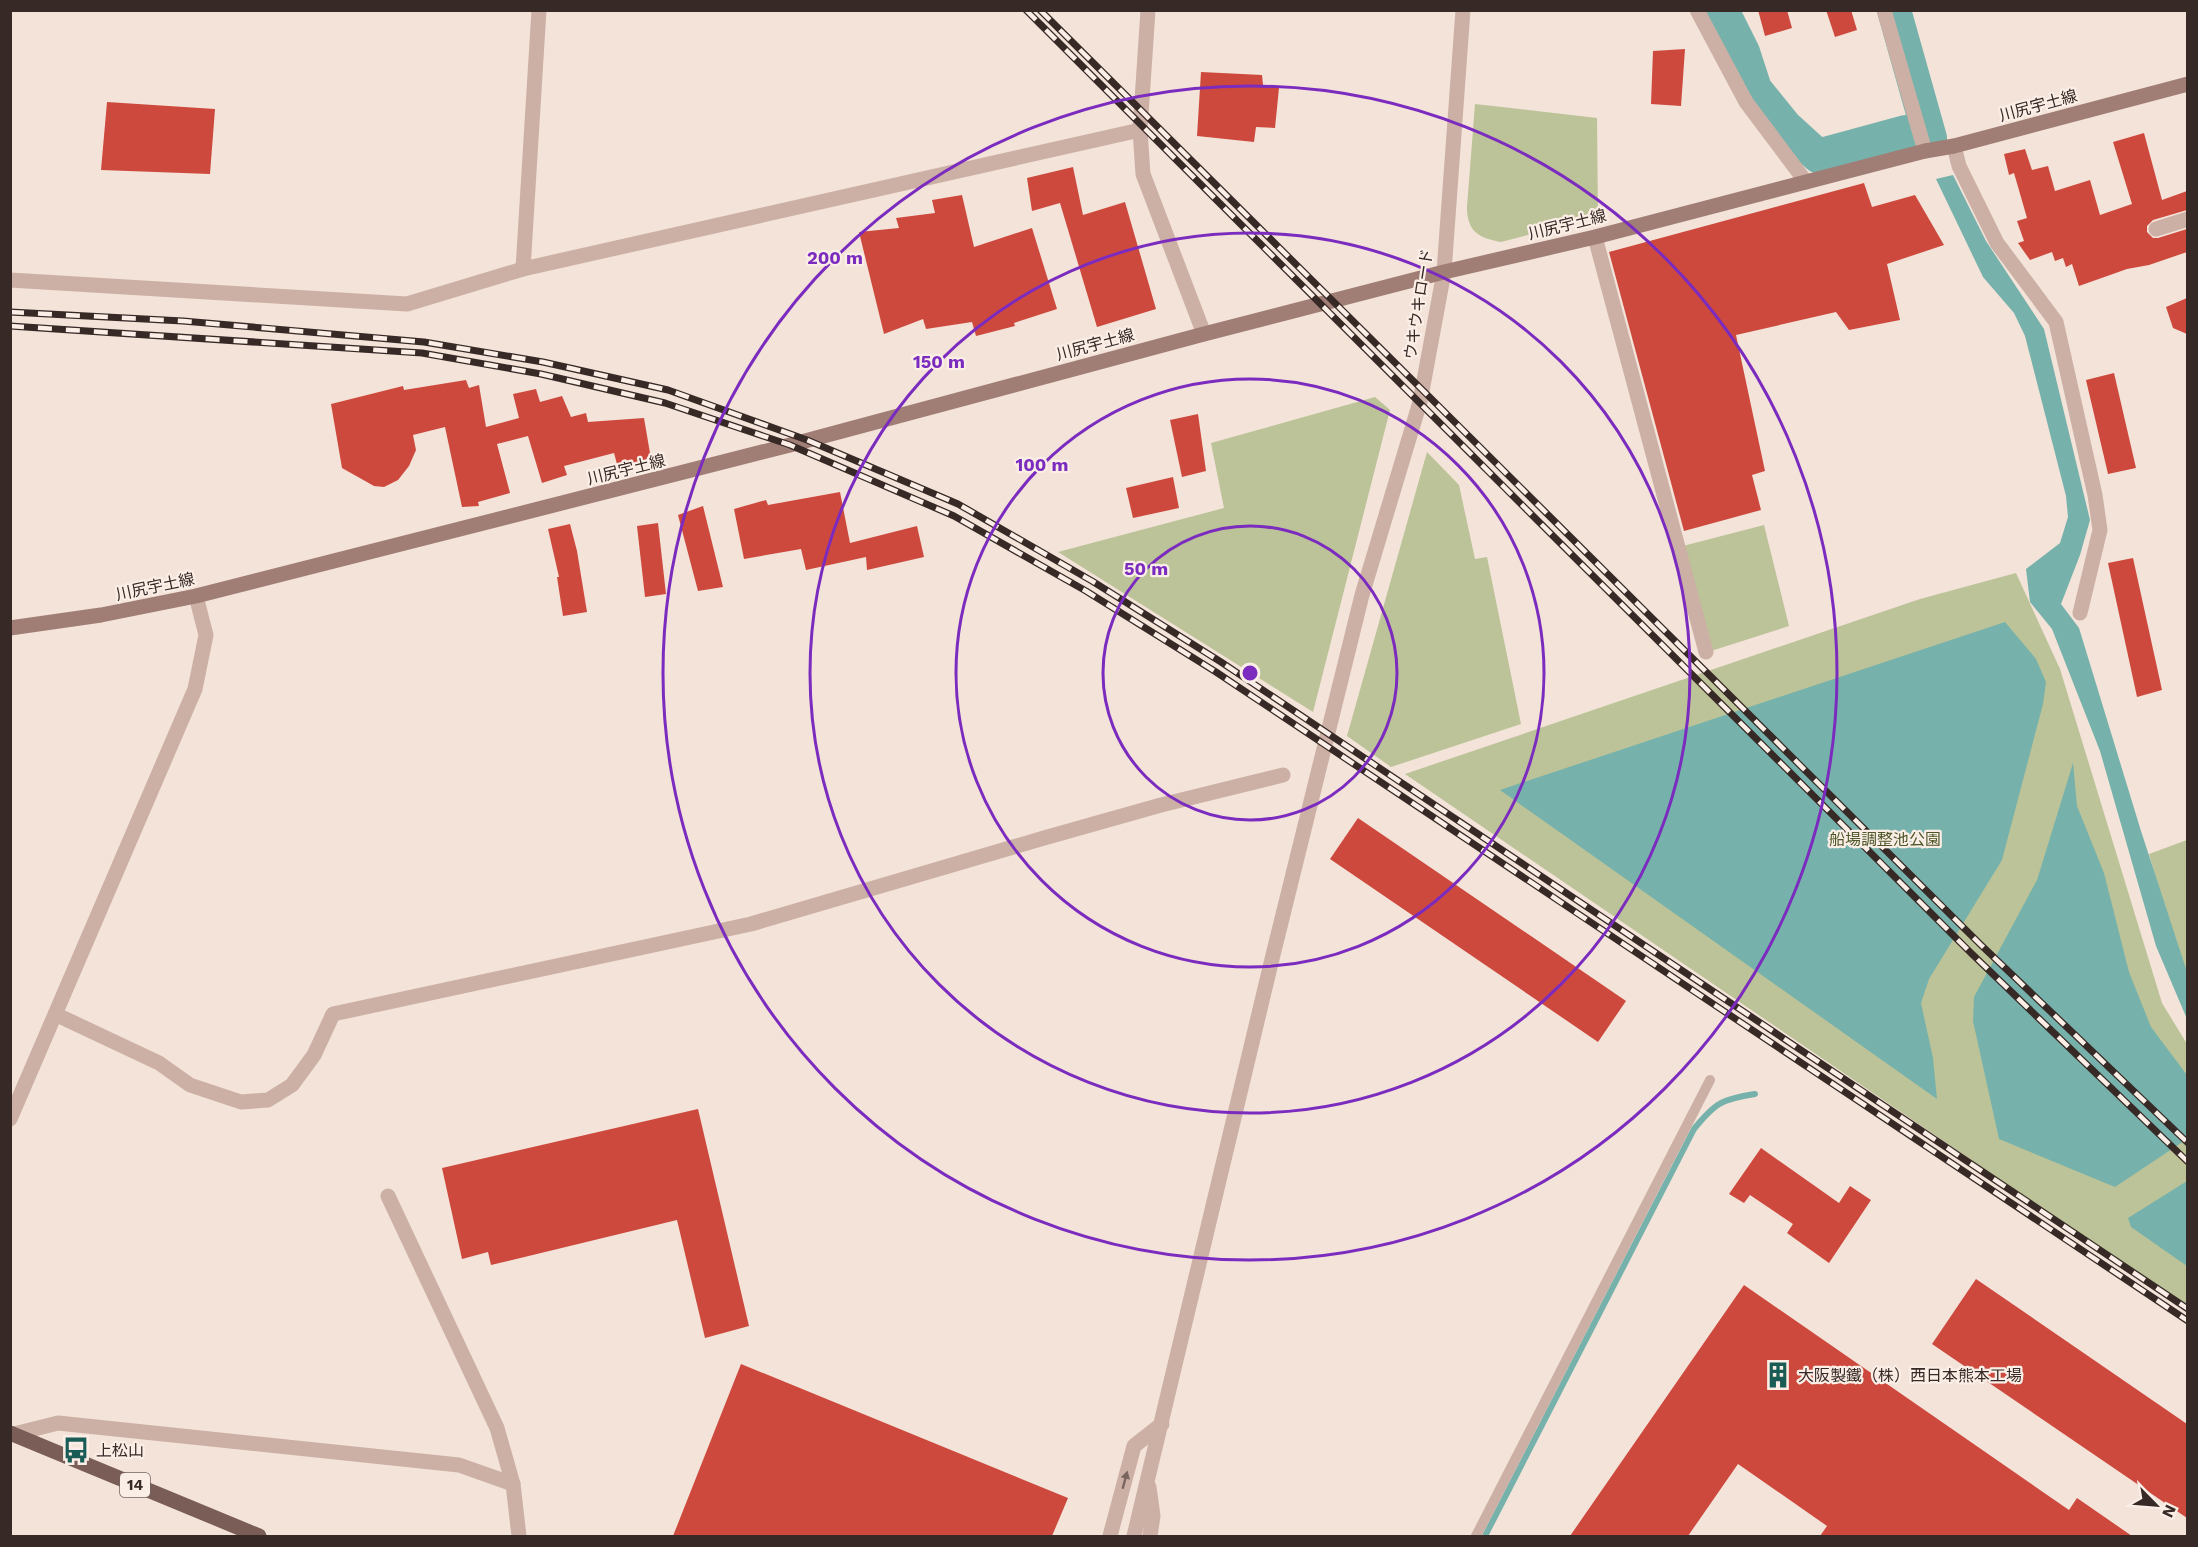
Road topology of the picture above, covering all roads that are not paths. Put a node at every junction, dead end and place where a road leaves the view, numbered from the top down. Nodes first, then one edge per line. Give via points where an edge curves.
1 (538, 10) edge
2 (1148, 10) edge
3 (1463, 10) edge
4 (1697, 10) edge
5 (1884, 10) edge
6 (2187, 84) edge
7 (1140, 130) junction
8 (1954, 146) junction
9 (1925, 151) junction
10 (1806, 182) junction
11 (2187, 219) edge
12 (2156, 230) dead end
13 (1595, 237) junction
14 (523, 269) junction
15 (1444, 272) junction
16 (10, 280) edge
17 (1204, 334) junction
18 (196, 596) junction
19 (2080, 613) dead end
20 (10, 628) edge
21 (1706, 652) dead end
22 (1283, 775) dead end
23 (57, 1015) junction
24 (1710, 1080) dead end
25 (10, 1119) edge
26 (388, 1196) dead end
27 (1162, 1424) junction
28 (12, 1433) edge
29 (1148, 1478) junction
30 (513, 1484) junction
31 (259, 1536) edge
32 (519, 1536) edge
33 (1110, 1536) edge
34 (1134, 1536) edge
35 (1150, 1536) edge
36 (1476, 1536) edge

1 - 14 street
2 - 7 street
3 - 15 street, ウキウキロード
4 - 10 street via 1746,102
5 - 9 street
6 - 8 main road, 川尻宇土線
7 - 14 street
7 - 17 street via 1143,174
8 - 9 main road, 川尻宇土線
8 - 19 street via 1959,166 1997,243 2056,322 2100,530
9 - 10 main road, 川尻宇土線
10 - 13 main road, 川尻宇土線
11 - 12 street
13 - 15 main road, 川尻宇土線
13 - 21 street
14 - 16 street via 407,304
15 - 17 main road, 川尻宇土線
15 - 27 street, ウキウキロード via 1420,402 1362,595
17 - 18 main road, 川尻宇土線 via 779,448
18 - 20 main road, 川尻宇土線
18 - 23 street via 206,635 195,689
22 - 23 street via 1044,837 751,924 333,1014 314,1055 292,1085 268,1100 241,1102 190,1084 159,1063
23 - 25 street
24 - 36 lane
26 - 30 street via 497,1428
27 - 29 street, ウキウキロード
33 -> 27 street via 1134,1446
28 - 30 street via 58,1423 459,1465
28 - 31 main road, 14
29 - 34 street, ウキウキロード
29 - 35 street via 1153,1516
30 - 32 street

